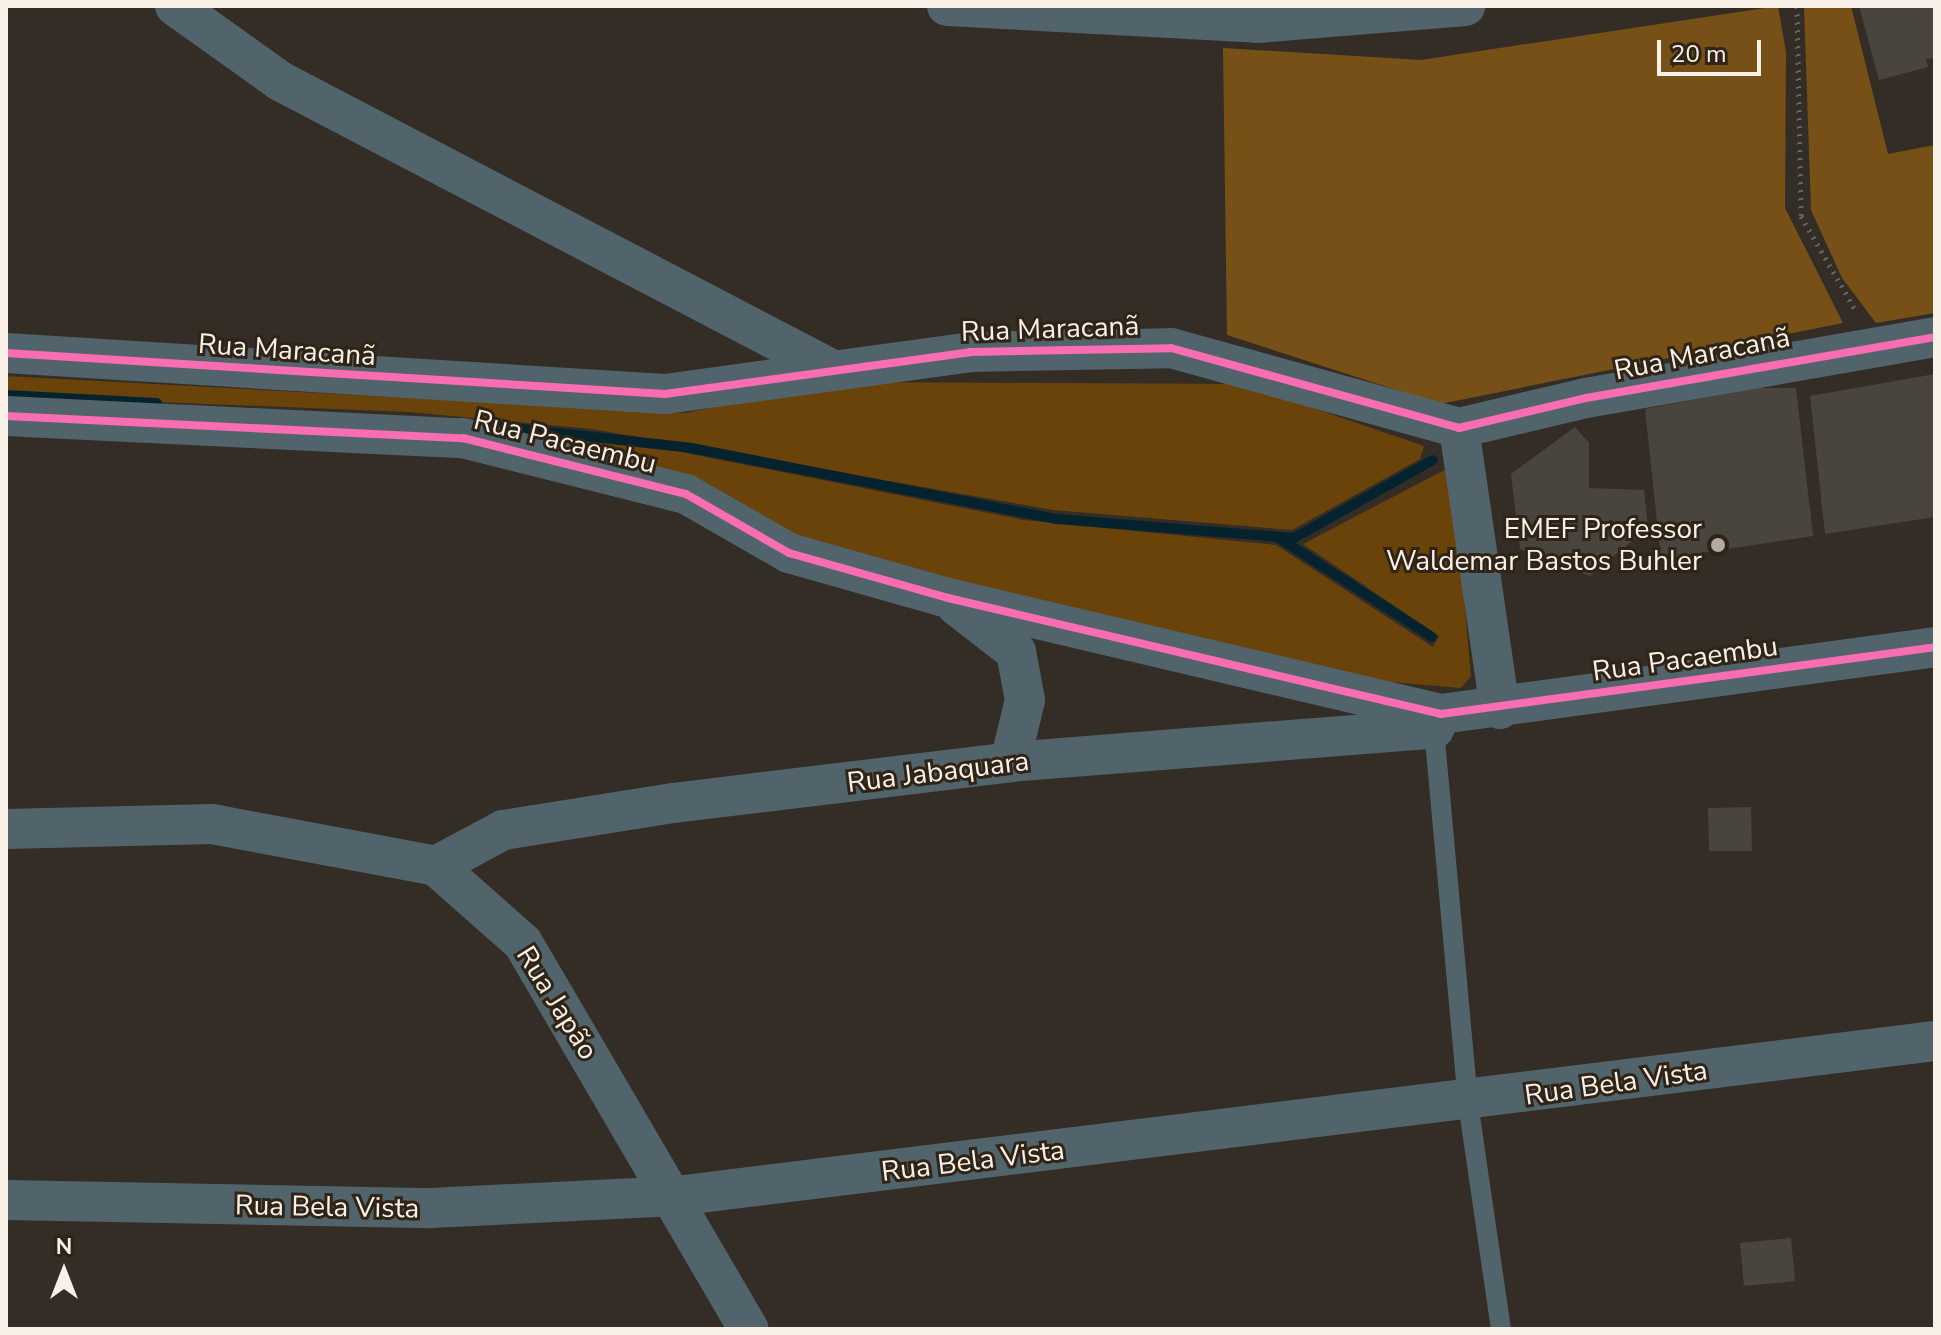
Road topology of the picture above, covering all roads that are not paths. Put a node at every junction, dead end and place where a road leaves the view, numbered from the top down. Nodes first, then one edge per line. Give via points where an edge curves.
1 (175, 6) edge
2 (947, 6) edge
3 (1465, 6) edge
4 (1340, 12) edge
5 (1935, 337) edge
6 (6, 353) edge
7 (829, 368) junction
8 (6, 416) edge
9 (1459, 428) junction
10 (948, 598) junction
11 (1935, 647) edge
12 (1500, 709) junction
13 (1438, 721) junction
14 (1010, 762) junction
15 (6, 829) edge
16 (436, 866) junction
17 (1935, 1041) edge
18 (1468, 1103) junction
19 (676, 1196) junction
20 (6, 1200) edge
21 (749, 1329) edge
22 (1501, 1329) edge

1 - 7 street via 280,81
2 - 4 street via 1258,23
3 - 4 street
5 - 9 street, Rua Maracanã via 1877,344
6 - 7 street, Rua Maracanã via 665,394
7 - 9 street, Rua Maracanã via 970,352 1171,348
8 - 10 street, Rua Pacaembu via 463,438 686,494 789,553
9 - 12 street
10 - 13 street, Rua Pacaembu
10 - 14 street via 1016,652 1025,700
11 - 12 street, Rua Pacaembu
12 - 13 street, Rua Pacaembu
13 - 14 street, Rua Jabaquara
13 - 18 lane
14 - 16 street, Rua Jabaquara via 503,830
15 - 16 street via 212,824
16 - 19 street, Rua Japão via 523,943
17 - 18 street, Rua Bela Vista
18 - 19 street, Rua Bela Vista
18 - 22 lane
19 - 20 street, Rua Bela Vista via 431,1208
19 - 21 street, Rua Japão

